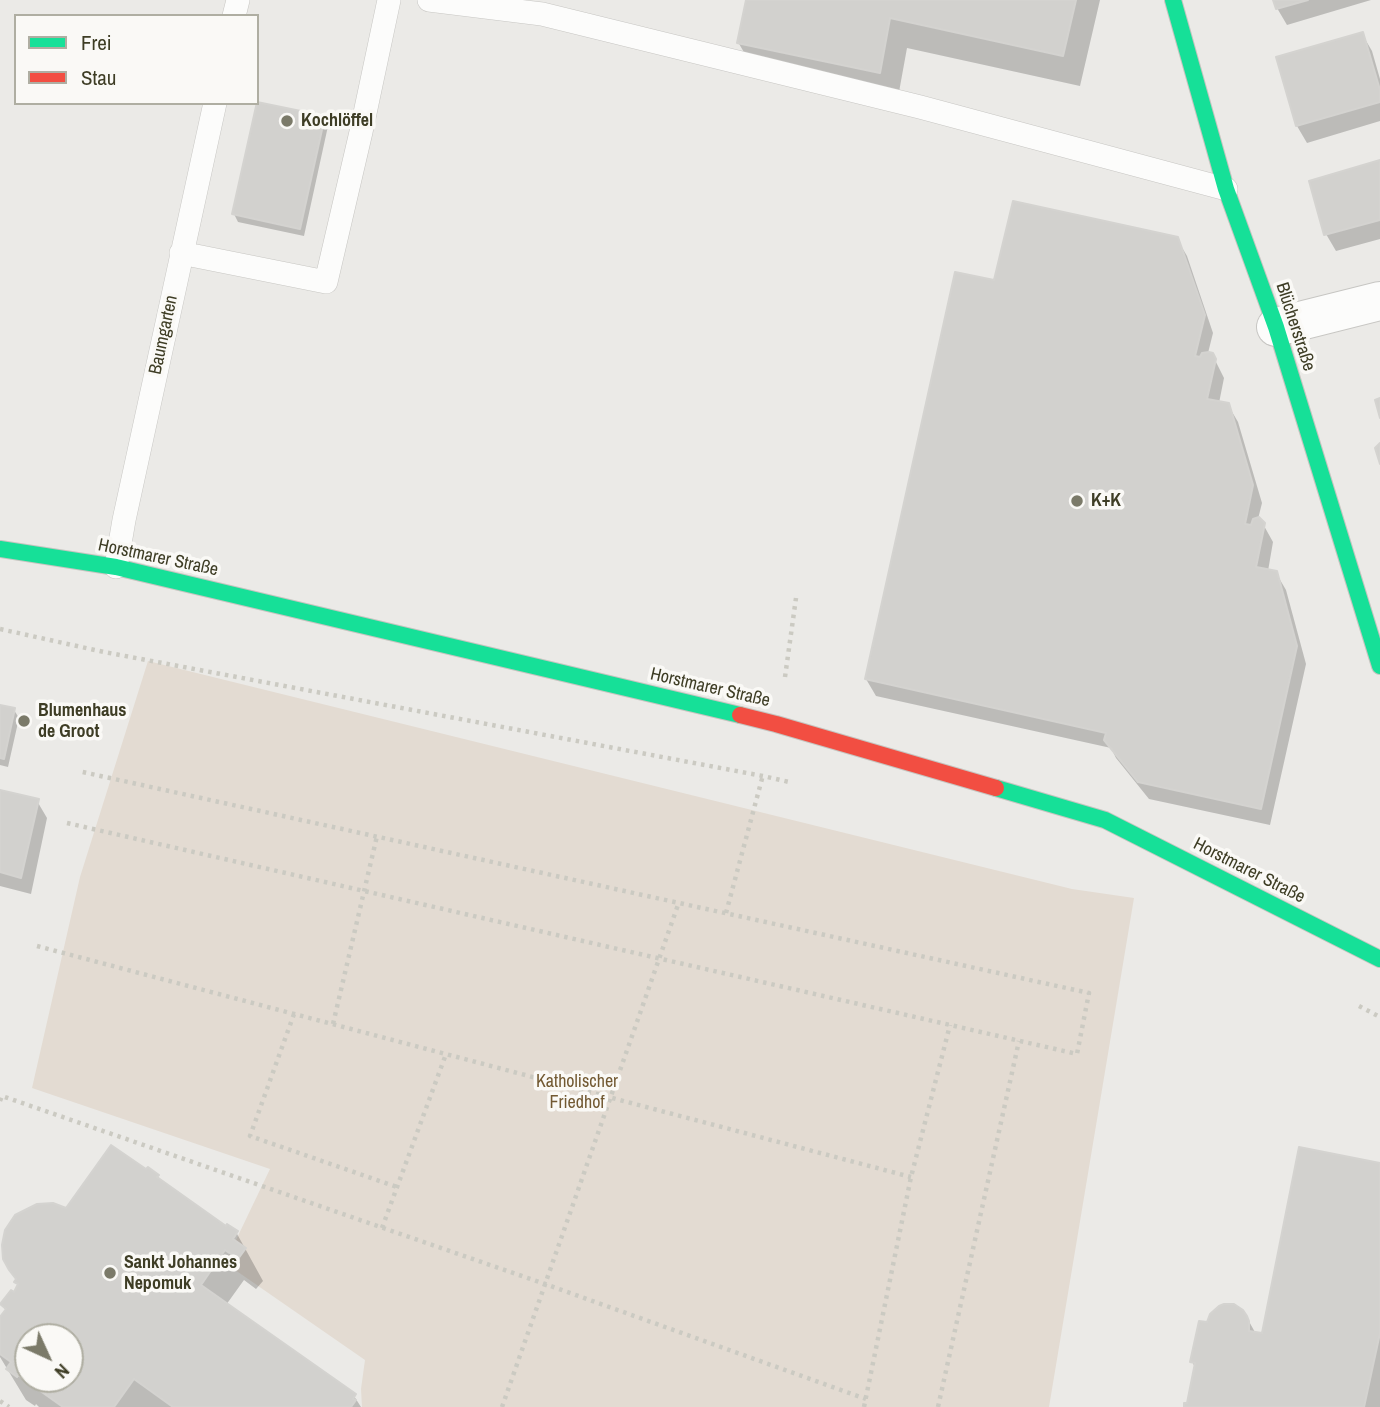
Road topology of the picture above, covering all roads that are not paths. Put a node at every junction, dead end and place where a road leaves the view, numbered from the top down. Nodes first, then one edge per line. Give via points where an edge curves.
1 (389, 0) edge
2 (429, 0) edge
3 (1173, 0) edge
4 (215, 105) edge
5 (1226, 189) junction
6 (181, 253) junction
7 (1380, 301) edge
8 (1276, 327) junction
9 (0, 549) edge
10 (116, 567) junction
11 (1380, 666) edge
12 (1380, 958) edge

1 - 6 lane via 326,282
2 - 5 lane via 542,14 920,107
3 - 5 main road, Blücherstraße
4 - 6 lane, Baumgarten
5 - 8 main road, Blücherstraße
6 - 10 lane, Baumgarten
7 - 8 street
8 - 11 main road, Blücherstraße
9 - 10 main road, Horstmarer Straße
10 - 12 main road, Horstmarer Straße via 776,723 1105,820

